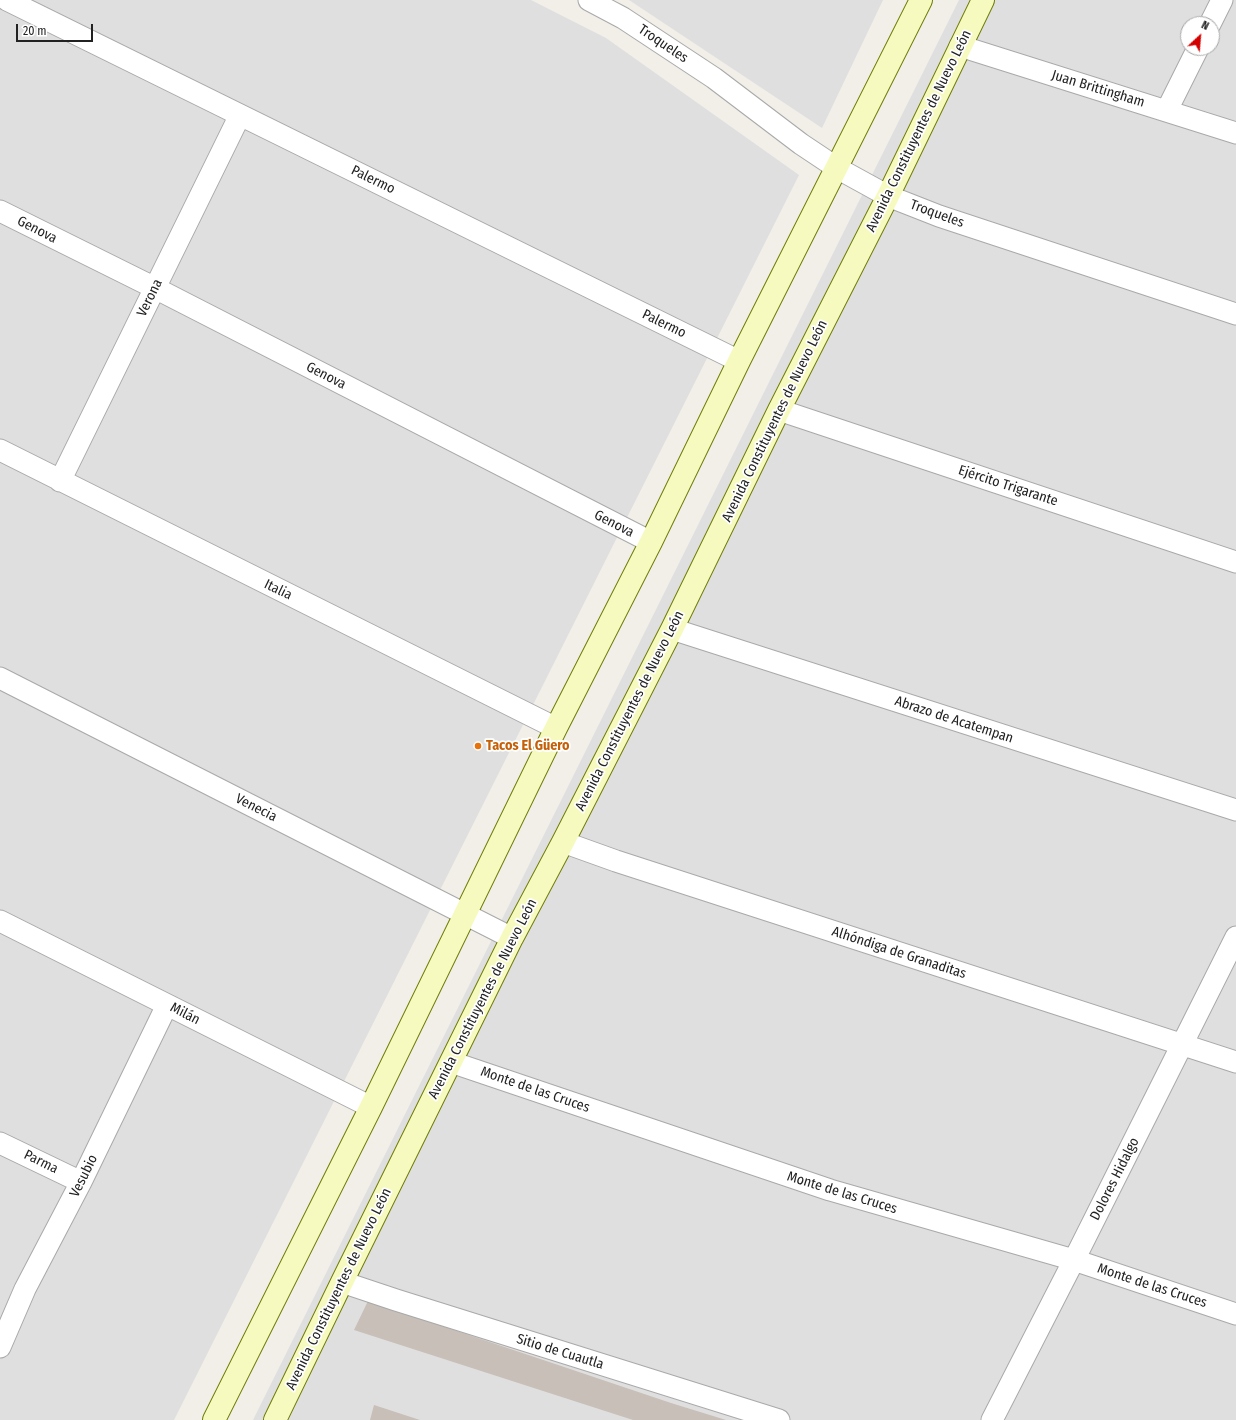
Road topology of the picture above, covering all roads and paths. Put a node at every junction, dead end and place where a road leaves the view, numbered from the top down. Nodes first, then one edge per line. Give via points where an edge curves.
1 (7, 0) edge
2 (589, 0) edge
3 (921, 0) edge
4 (983, 0) edge
5 (1222, 0) edge
6 (1214, 16) edge
7 (960, 46) junction
8 (1194, 56) edge
9 (1167, 110) junction
10 (240, 115) junction
11 (1236, 133) edge
12 (837, 168) junction
13 (888, 196) junction
14 (0, 211) edge
15 (155, 288) junction
16 (1236, 314) edge
17 (739, 361) junction
18 (779, 410) junction
19 (0, 450) edge
20 (60, 481) junction
21 (651, 542) junction
22 (1236, 562) edge
23 (672, 629) junction
24 (0, 678) edge
25 (556, 728) junction
26 (1236, 810) edge
27 (563, 842) junction
28 (465, 915) junction
29 (0, 921) edge
30 (1236, 937) edge
31 (512, 938) junction
32 (167, 1005) junction
33 (1182, 1046) junction
34 (451, 1062) junction
35 (1236, 1062) edge
36 (371, 1107) junction
37 (0, 1143) edge
38 (81, 1182) junction
39 (1074, 1260) junction
40 (342, 1282) junction
41 (1236, 1314) edge
42 (0, 1347) edge
43 (214, 1420) edge
44 (275, 1420) edge
45 (779, 1420) edge
46 (992, 1420) edge

1 - 10 street, Palermo
2 - 12 street, Troqueles via 623,18 714,78
3 - 12 main road
4 - 7 main road, Avenida Constituyentes de Nuevo León
5 - 6 street
7 - 9 street, Juan Brittingham
7 - 13 main road, Avenida Constituyentes de Nuevo León
8 - 9 street
9 - 11 street, Juan Brittingham
10 - 15 street, Verona
10 - 17 street, Palermo
12 - 13 street, Troqueles
12 - 17 main road
13 - 16 street, Troqueles via 939,216
13 - 18 main road, Avenida Constituyentes de Nuevo León
14 - 15 street, Genova
15 - 20 street, Verona
15 - 21 street, Genova
17 - 21 main road
18 - 22 street, Ejército Trigarante
18 - 23 main road, Avenida Constituyentes de Nuevo León
19 - 20 street, Italia
20 - 25 street, Italia
21 - 25 main road
23 - 26 street, Abrazo de Acatempan
23 - 27 main road, Avenida Constituyentes de Nuevo León
24 - 28 street, Venecia
25 - 28 main road
27 - 31 main road, Avenida Constituyentes de Nuevo León
27 - 33 street, Alhóndiga de Granaditas
28 - 31 street, Venecia
28 - 36 main road
29 - 32 street, Milán
30 - 33 street, Dolores Hidalgo
31 - 34 main road, Avenida Constituyentes de Nuevo León
32 - 36 street, Milán
32 - 38 street, Vesubio
33 - 35 street, Alhóndiga de Granaditas
33 - 39 street, Dolores Hidalgo
34 - 39 street, Monte de las Cruces via 830,1190
34 - 40 main road, Avenida Constituyentes de Nuevo León
36 - 43 main road
37 - 38 street, Parma
38 - 42 street, Vesubio via 26,1289
39 - 41 street, Monte de las Cruces
39 - 46 street, Dolores Hidalgo
40 - 44 main road, Avenida Constituyentes de Nuevo León
40 - 45 street, Sitio de Cuautla

